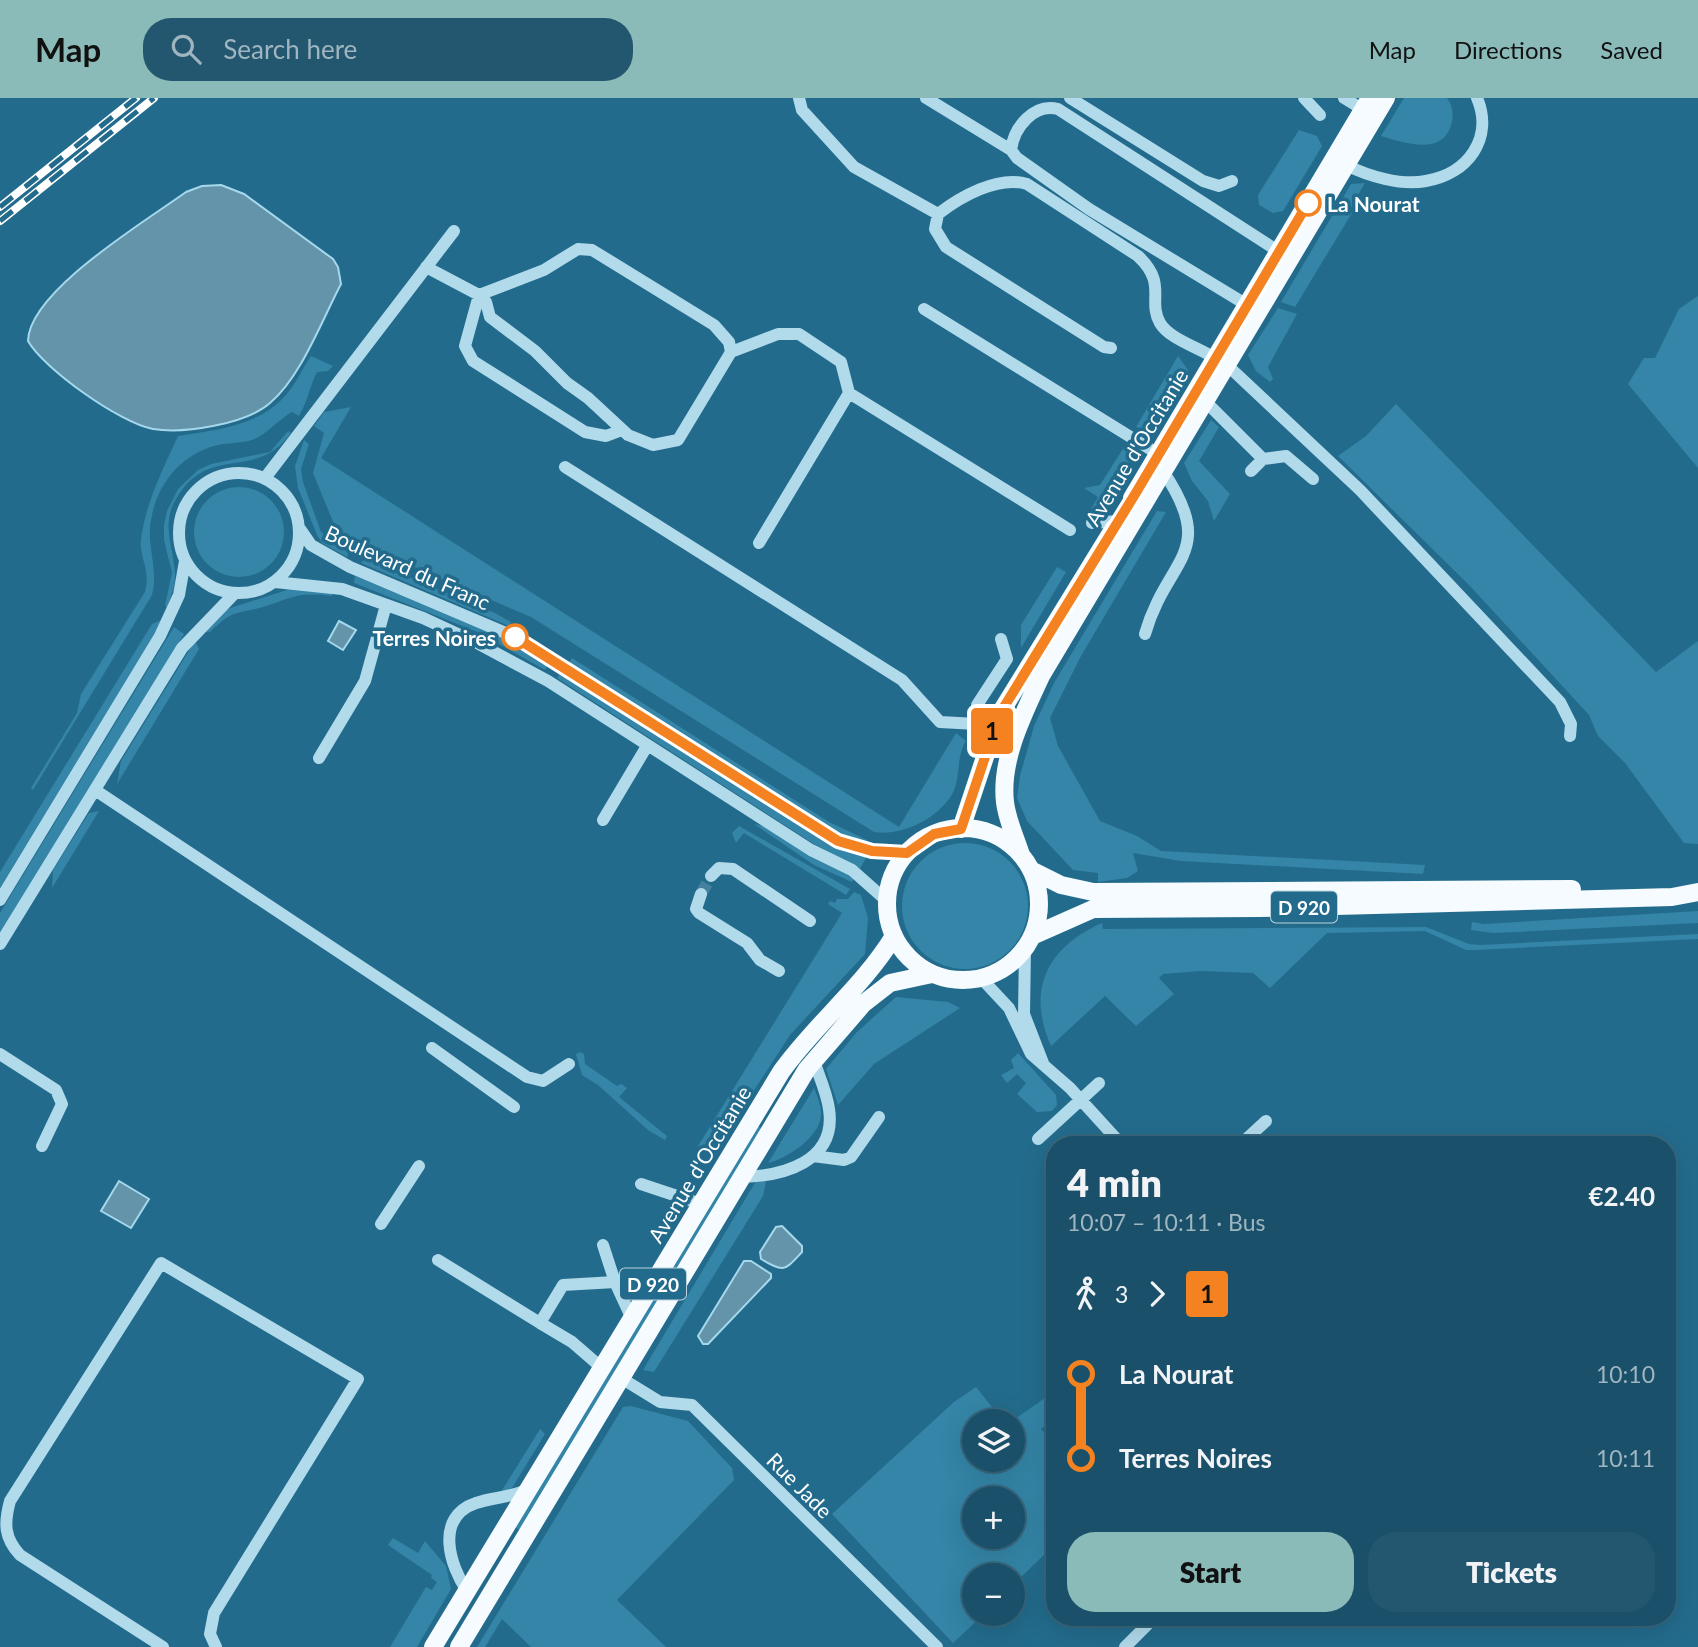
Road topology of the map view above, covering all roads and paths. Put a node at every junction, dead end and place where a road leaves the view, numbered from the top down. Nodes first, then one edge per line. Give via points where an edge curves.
1 (799, 98) edge
2 (926, 98) edge
3 (1036, 98) edge
4 (1070, 98) edge
5 (1304, 98) edge
6 (1344, 98) edge
7 (1386, 98) edge
8 (1476, 98) edge
9 (1366, 104) edge
10 (1050, 107) junction
11 (1320, 115) dead end
12 (1011, 150) junction
13 (1346, 165) junction
14 (1232, 181) dead end
15 (938, 214) junction
16 (454, 230) dead end
17 (1278, 251) junction
18 (426, 267) junction
19 (480, 295) junction
20 (1247, 306) junction
21 (924, 309) dead end
22 (1111, 348) dead end
23 (730, 352) junction
24 (1221, 362) junction
25 (849, 393) junction
26 (1205, 401) junction
27 (622, 430) junction
28 (1263, 459) junction
29 (1161, 463) junction
30 (565, 467) dead end
31 (1251, 471) dead end
32 (265, 478) junction
33 (1313, 479) dead end
34 (1118, 522) junction
35 (1093, 523) dead end
36 (300, 529) junction
37 (1070, 530) dead end
38 (759, 543) dead end
39 (185, 561) junction
40 (275, 582) junction
41 (234, 594) junction
42 (386, 605) junction
43 (1145, 634) dead end
44 (1000, 639) dead end
45 (985, 727) junction
46 (1570, 736) dead end
47 (647, 746) junction
48 (319, 758) dead end
49 (95, 790) junction
50 (603, 820) dead end
51 (961, 829) junction
52 (907, 853) junction
53 (1026, 863) junction
54 (711, 876) dead end
55 (1698, 892) edge
56 (701, 894) dead end
57 (0, 900) edge
58 (887, 901) junction
59 (810, 921) dead end
60 (894, 936) junction
61 (1029, 943) junction
62 (0, 944) edge
63 (779, 971) dead end
64 (932, 974) junction
65 (981, 978) junction
66 (432, 1048) dead end
67 (0, 1054) edge
68 (814, 1061) junction
69 (1044, 1063) junction
70 (569, 1064) dead end
71 (1099, 1083) dead end
72 (1081, 1100) junction
73 (514, 1107) dead end
74 (879, 1117) dead end
75 (1266, 1121) dead end
76 (1114, 1136) edge
77 (1250, 1136) edge
78 (1038, 1139) dead end
79 (42, 1146) dead end
80 (813, 1156) junction
81 (419, 1166) dead end
82 (742, 1177) junction
83 (641, 1184) dead end
84 (701, 1204) junction
85 (382, 1224) dead end
86 (603, 1245) dead end
87 (438, 1260) dead end
88 (615, 1282) junction
89 (632, 1319) junction
90 (540, 1323) junction
91 (602, 1368) junction
92 (621, 1378) junction
93 (528, 1489) junction
94 (467, 1591) junction
95 (1147, 1626) edge
96 (163, 1647) edge
97 (216, 1647) edge
98 (433, 1647) edge
99 (459, 1647) edge
100 (937, 1647) edge
101 (1125, 1647) edge

1 - 15 street via 802,110 854,167
2 - 12 street
3 - 10 street
4 - 14 street via 1203,181 1219,186
5 - 11 street
6 - 9 street
7 - 13 main road, Avenue d'Occitanie
8 - 13 street via 1483,138 1476,152 1445,175 1425,182 1403,181
9 - 17 main road, Avenue d'Occitanie
10 - 12 street via 1034,111
10 - 17 street
12 - 20 street via 1089,209
13 - 24 main road, Avenue d'Occitanie
15 - 22 street via 935,229 946,247
15 - 24 street via 1005,181 1027,184 1138,256 1152,272 1160,323 1166,331
16 - 18 street
17 - 20 main road, Avenue d'Occitanie
18 - 19 street
18 - 32 street
19 - 23 street via 544,270 578,249 592,250 714,325 729,342
19 - 27 street via 490,317
19 - 27 street via 465,345 473,361 585,432 606,436
20 - 24 main road, Avenue d'Occitanie
21 - 29 street
23 - 25 street via 778,334 799,334 841,362
23 - 27 street via 678,440 653,445
24 - 26 main road, Avenue d'Occitanie
24 - 29 main road, Avenue d'Occitanie
24 - 46 street via 1360,490 1560,702 1571,723
25 - 37 street
25 - 38 street
26 - 28 street
26 - 29 main road, Avenue d'Occitanie
28 - 31 street
28 - 33 street via 1286,456
29 - 34 main road, Avenue d'Occitanie
29 - 43 street via 1191,527 1187,548 1152,610
29 - 53 main road, Avenue d'Occitanie via 1020,720 1009,760 1005,802
30 - 45 street via 902,680 940,722
32 - 36 street via 295,508
32 - 39 street via 244,473 222,475 203,484 179,519 178,541
34 - 35 street
34 - 45 main road, Avenue d'Occitanie via 999,715
36 - 40 street via 294,559
36 - 52 street, Boulevard du Franc via 311,545 351,567 515,637 838,841
39 - 41 street via 197,578
39 - 57 street via 179,596 160,636
40 - 41 street
40 - 42 street, Boulevard du Franc via 342,589
41 - 49 street via 182,648
42 - 47 street, Boulevard du Franc via 477,642 548,681
42 - 48 street via 365,681
44 - 45 street via 1007,659 977,705
45 - 51 main road, Avenue d'Occitanie
47 - 50 street
47 - 58 street, Boulevard du Franc via 811,850 852,870
49 - 62 street
49 - 70 street via 527,1077 542,1081
51 - 52 main road via 934,834
51 - 53 main road via 992,835
52 - 58 main road via 892,879
53 - 55 main road, D 920 via 1061,885 1093,892 1654,888
53 - 61 main road via 1039,903
54 - 59 street via 719,868 733,869
55 - 61 main road, D 920 via 1672,897 1487,903 1093,909
56 - 63 street via 699,914 747,943 755,956
58 - 60 main road
60 - 64 main road via 910,959
60 - 84 main road, Avenue d'Occitanie / D 920 via 874,968 821,1020 780,1072
61 - 65 main road via 1005,968
61 - 69 street via 1024,1014
64 - 65 main road via 956,980
64 - 68 main road, Avenue d'Occitanie / D 920 via 890,983 863,1003
65 - 69 street via 1000,996 1031,1054
66 - 73 street
67 - 79 street via 62,1098
68 - 80 street via 829,1122
68 - 82 main road, Avenue d'Occitanie / D 920
69 - 72 street
71 - 72 street
72 - 76 street
72 - 78 street
74 - 80 street via 851,1157
75 - 77 street
80 - 82 street via 779,1174
81 - 85 street
82 - 92 main road, Avenue d'Occitanie / D 920
83 - 84 street
84 - 89 main road, Avenue d'Occitanie / D 920
86 - 88 street
87 - 90 street
88 - 89 street
88 - 90 street via 563,1285
89 - 91 main road, Avenue d'Occitanie / D 920
90 - 91 street
91 - 93 main road, Avenue d'Occitanie / D 920
92 - 99 main road, Avenue d'Occitanie / D 920
92 - 100 street, Rue Jade via 660,1402 692,1405
93 - 94 main road, Avenue d'Occitanie / D 920
93 - 94 street via 468,1507 454,1523 449,1555
94 - 98 main road, Avenue d'Occitanie / D 920
95 - 101 street
96 - 97 street via 20,1555 7,1535 5,1518 16,1491 161,1263 358,1379 214,1613 210,1634

